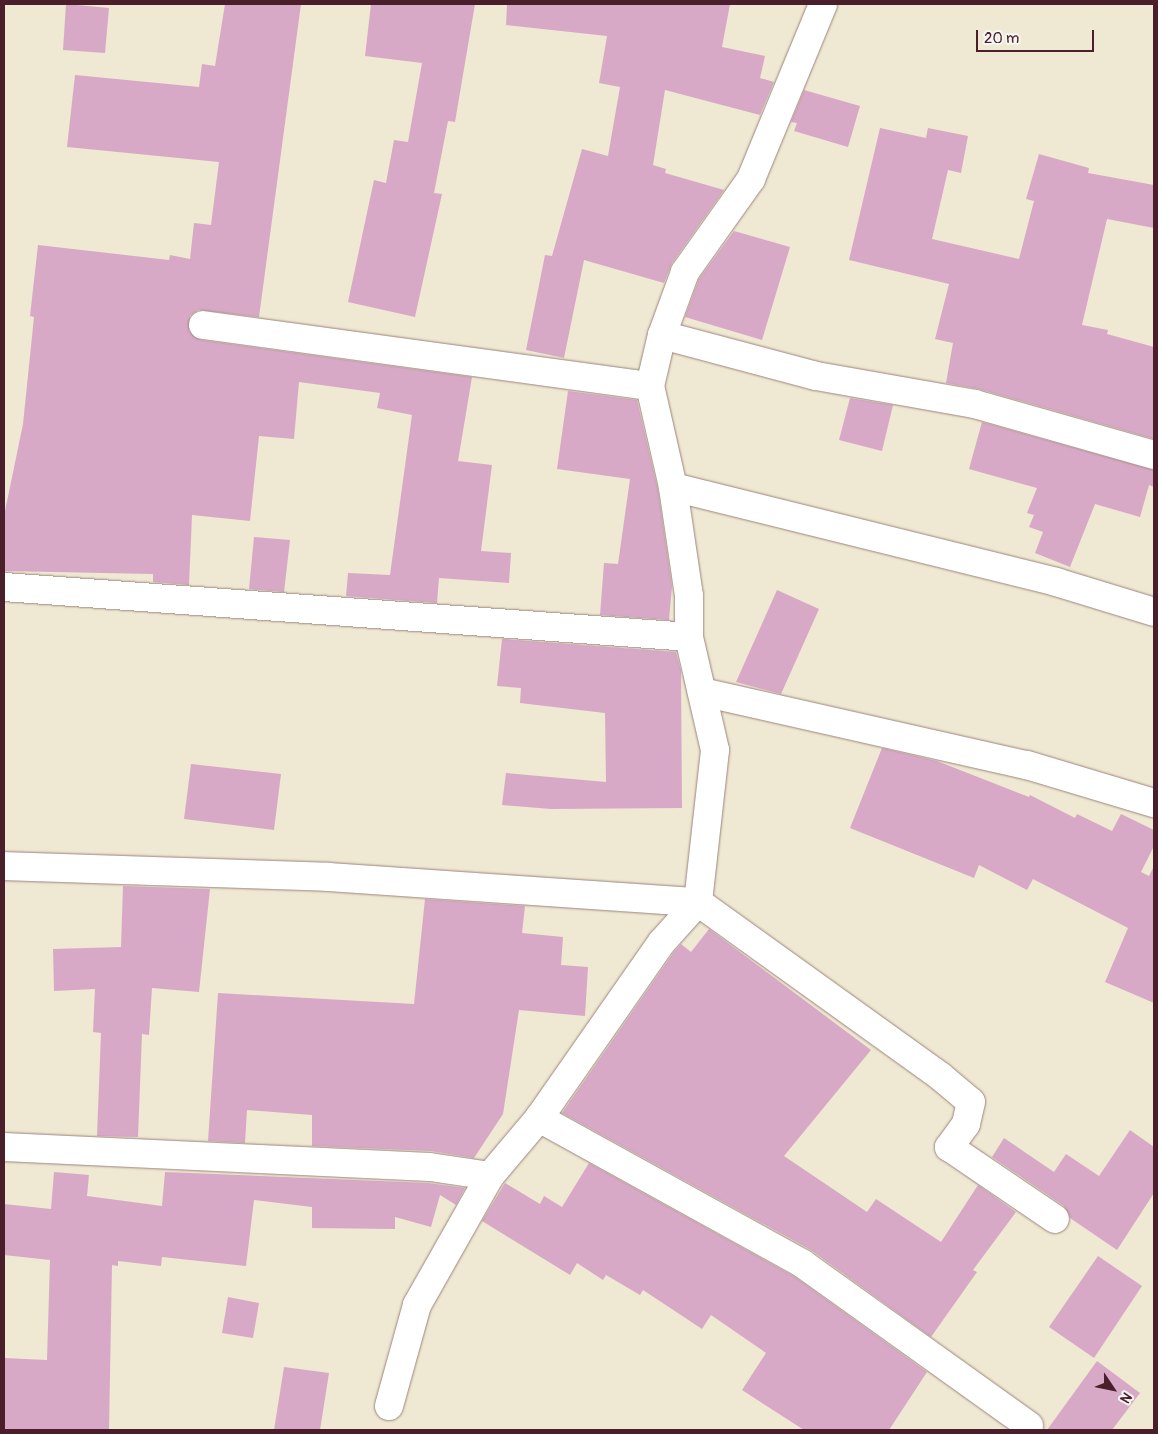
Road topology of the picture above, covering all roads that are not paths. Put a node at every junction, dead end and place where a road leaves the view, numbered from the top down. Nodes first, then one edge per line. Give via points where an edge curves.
1 (823, 4) edge
2 (203, 325) dead end
3 (662, 335) junction
4 (650, 386) junction
5 (1154, 455) edge
6 (673, 487) junction
7 (4, 587) edge
8 (1154, 612) edge
9 (689, 637) junction
10 (702, 692) junction
11 (1154, 803) edge
12 (4, 866) edge
13 (698, 902) junction
14 (539, 1118) junction
15 (4, 1147) edge
16 (490, 1176) junction
17 (1055, 1219) dead end
18 (389, 1406) dead end
19 (1029, 1426) dead end

1 - 3 street via 751,179 685,272
2 - 4 street
3 - 4 street
3 - 5 street via 816,376 975,404
4 - 6 street
6 - 8 street via 1056,582
6 - 9 street via 689,596
7 - 9 street
9 - 10 street
10 - 11 street via 1028,765
10 - 13 street via 715,750
12 - 13 street via 328,877
13 - 14 street via 662,942
13 - 17 street via 940,1076 971,1102 966,1124 949,1147
14 - 16 street
14 - 19 street via 803,1264
15 - 16 street via 430,1167
16 - 18 street via 417,1305

